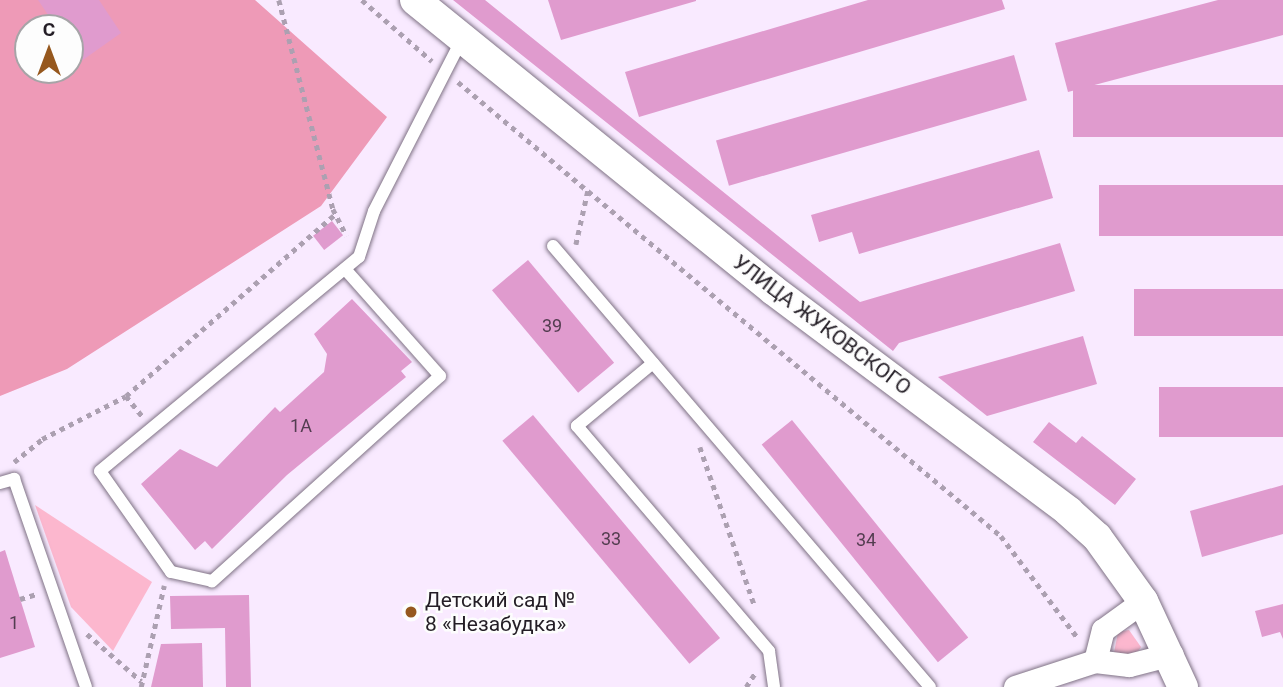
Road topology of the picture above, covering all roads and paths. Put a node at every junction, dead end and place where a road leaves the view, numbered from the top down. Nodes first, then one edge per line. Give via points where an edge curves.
1 (279, 0) edge
2 (362, 0) edge
3 (415, 0) edge
4 (462, 39) junction
5 (447, 74) junction
6 (589, 191) junction
7 (553, 246) dead end
8 (570, 267) junction
9 (345, 269) junction
10 (653, 363) junction
11 (126, 396) junction
12 (152, 429) junction
13 (697, 437) dead end
14 (10, 465) dead end
15 (0, 483) edge
16 (161, 593) dead end
17 (1143, 601) junction
18 (59, 610) junction
19 (757, 614) dead end
20 (769, 651) junction
21 (1172, 654) junction
22 (1095, 661) junction
23 (141, 684) edge
24 (86, 687) edge
25 (747, 687) edge
26 (774, 687) edge
27 (930, 687) edge
28 (1015, 687) edge
29 (1183, 687) edge

1 - 11 path via 335,214
2 - 5 path
3 - 4 street, УЛИЦА ЖУКОВСКОГО
4 - 5 lane
4 - 17 street, УЛИЦА ЖУКОВСКОГО via 773,290 1068,511 1097,537
5 - 6 path
5 - 9 lane via 374,211 359,257
6 - 8 path
6 - 22 path via 1001,536
7 - 8 lane
8 - 10 lane
9 - 12 lane
9 - 12 lane via 440,376 212,582 171,572 100,471
10 - 20 lane via 577,426
10 - 27 lane
11 - 12 path
11 - 14 path via 42,439
13 - 19 path
15 - 18 lane via 14,479
16 - 23 path
17 - 21 street, УЛИЦА ЖУКОВСКОГО
17 - 22 street via 1103,630
18 - 23 path
18 - 24 lane
20 - 25 path
20 - 26 lane
21 - 22 street via 1129,665
21 - 29 street, УЛИЦА ЖУКОВСКОГО
22 - 28 street

